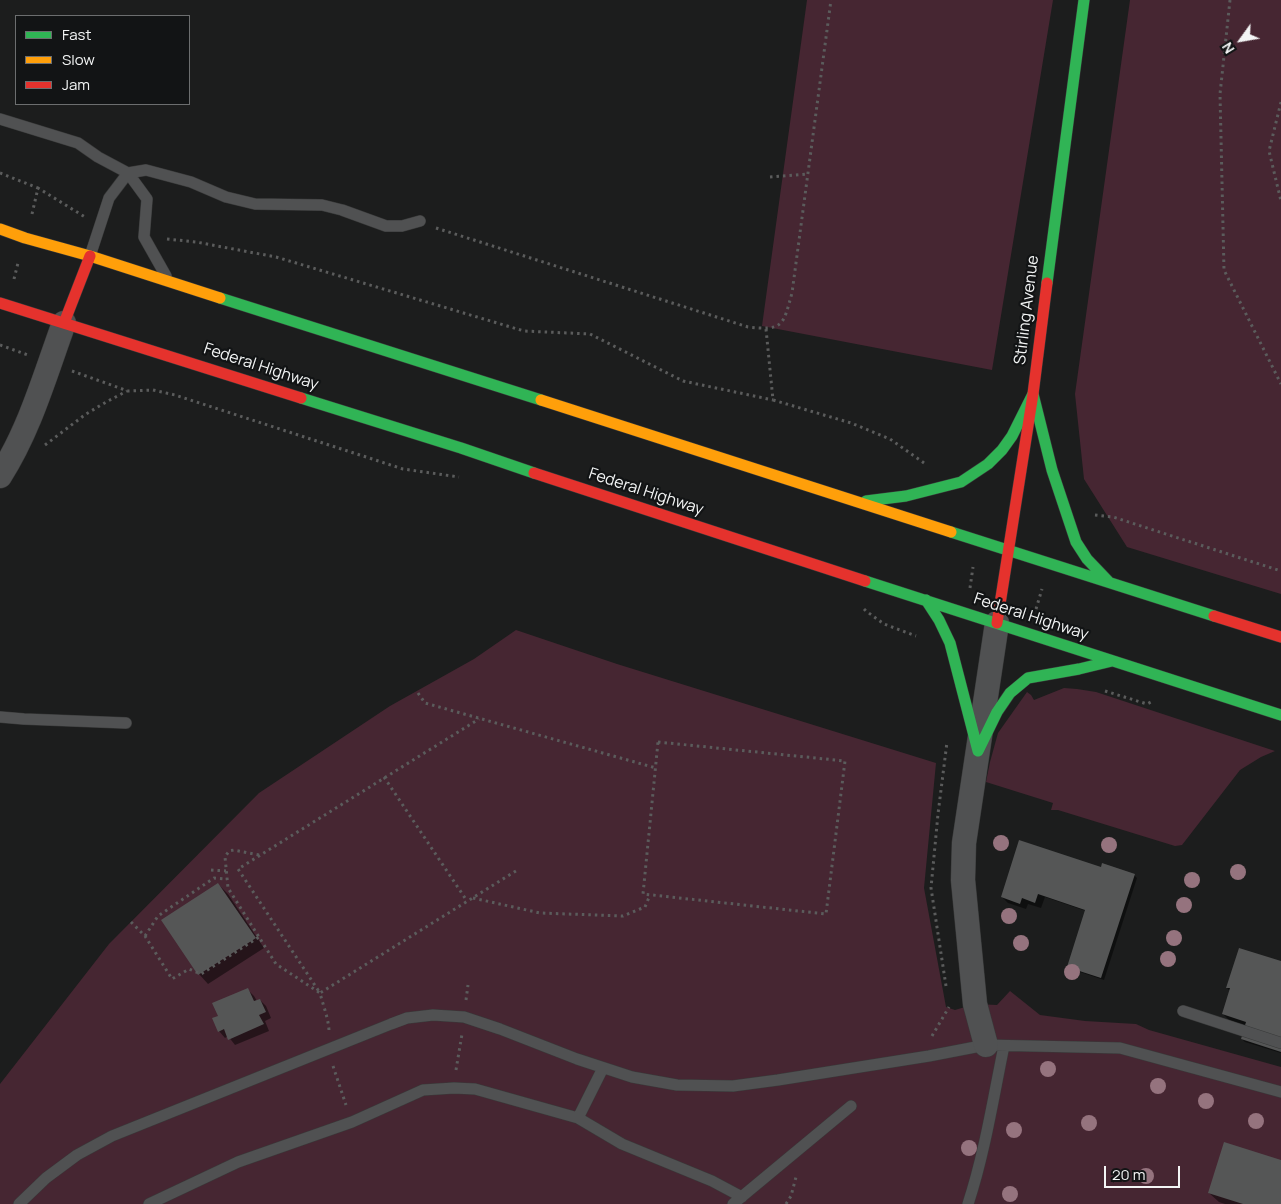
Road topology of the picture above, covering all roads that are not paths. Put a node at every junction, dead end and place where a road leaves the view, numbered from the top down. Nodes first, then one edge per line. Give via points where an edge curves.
1 (1084, 0) edge
2 (0, 119) edge
3 (128, 173) junction
4 (420, 221) road end
5 (0, 229) edge
6 (90, 256) junction
7 (170, 282) junction
8 (0, 303) edge
9 (64, 323) junction
10 (1033, 394) junction
11 (0, 476) edge
12 (858, 502) junction
13 (1009, 550) junction
14 (1109, 582) junction
15 (926, 600) junction
16 (997, 623) junction
17 (1281, 637) edge
18 (1114, 661) junction
19 (1281, 715) edge
20 (0, 717) edge
21 (126, 723) dead end
22 (978, 751) junction
23 (1183, 1012) dead end
24 (1281, 1043) edge
25 (995, 1045) junction
26 (602, 1068) junction
27 (1281, 1092) edge
28 (851, 1106) dead end
29 (578, 1118) junction
30 (737, 1200) edge
31 (19, 1204) edge
32 (148, 1204) edge
33 (968, 1204) edge

1 - 10 main road, Stirling Avenue
2 - 3 lane via 78,143
3 - 4 lane via 146,170 255,204 322,205 386,226
3 - 6 lane via 109,198
3 - 7 lane via 147,199 144,237
5 - 6 main road
6 - 7 main road
6 - 9 main road
7 - 12 main road
8 - 9 main road, Federal Highway
9 - 11 street via 29,420
9 - 15 main road, Federal Highway
10 - 12 main road via 1002,450 961,482 906,496
10 - 13 main road, Stirling Avenue
10 - 14 main road via 1052,470 1076,542
12 - 13 main road
13 - 14 main road
13 - 16 main road, Stirling Avenue
14 - 17 main road
15 - 16 main road, Federal Highway
15 - 22 main road via 950,643
16 - 18 main road, Federal Highway
16 - 22 street
18 - 19 main road, Federal Highway
18 - 22 main road via 1028,678 1010,693
20 - 21 lane
22 - 25 street via 964,843 963,880 975,1004
23 - 24 lane
25 - 26 lane via 732,1086 677,1085
25 - 27 lane via 1120,1048
25 - 33 lane via 988,1128
26 - 29 lane
26 - 31 lane via 464,1017 433,1015 407,1018 112,1136 77,1155
28 - 30 lane
29 - 30 lane via 622,1144 712,1181
29 - 32 lane via 476,1090 424,1090 352,1122 238,1162

